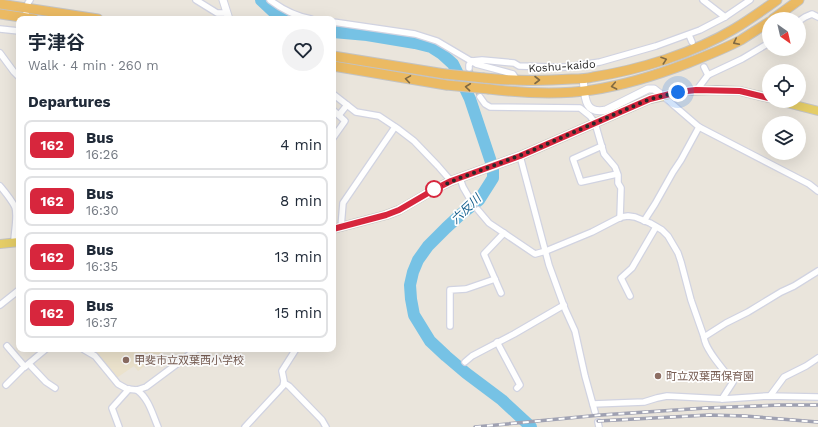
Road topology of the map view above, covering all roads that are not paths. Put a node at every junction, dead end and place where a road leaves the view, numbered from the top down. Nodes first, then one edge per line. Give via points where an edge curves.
1 (196, 0) edge
2 (223, 0) edge
3 (270, 0) edge
4 (703, 0) edge
5 (750, 0) edge
6 (777, 0) edge
7 (799, 0) edge
8 (0, 4) edge
9 (783, 12) edge
10 (28, 13) edge
11 (0, 14) edge
12 (63, 16) edge
13 (228, 16) edge
14 (298, 16) edge
15 (818, 16) edge
16 (725, 17) junction
17 (806, 17) edge
18 (336, 22) edge
19 (762, 26) edge
20 (0, 28) edge
21 (16, 31) edge
22 (689, 35) junction
23 (692, 42) dead end
24 (762, 46) edge
25 (336, 56) edge
26 (1, 57) edge
27 (472, 61) junction
28 (336, 67) edge
29 (704, 67) dead end
30 (469, 68) tunnel mouth
31 (16, 74) edge
32 (708, 75) junction
33 (583, 78) junction
34 (517, 80) junction
35 (696, 90) junction
36 (584, 91) junction
37 (336, 96) edge
38 (663, 96) junction
39 (762, 96) edge
40 (480, 97) tunnel mouth
41 (348, 105) junction
42 (806, 108) edge
43 (818, 111) edge
44 (336, 112) edge
45 (339, 115) junction
46 (595, 123) junction
47 (699, 126) junction
48 (395, 127) junction
49 (336, 134) edge
50 (602, 146) junction
51 (520, 156) junction
52 (617, 174) junction
53 (460, 178) junction
54 (451, 181) junction
55 (0, 186) edge
56 (818, 191) edge
57 (470, 199) dead end
58 (478, 210) dead end
59 (620, 218) junction
60 (644, 221) junction
61 (656, 227) junction
62 (337, 228) edge
63 (504, 233) junction
64 (16, 242) edge
65 (0, 244) edge
66 (546, 251) junction
67 (818, 271) edge
68 (494, 280) junction
69 (16, 292) edge
70 (501, 293) dead end
71 (630, 296) dead end
72 (0, 305) edge
73 (564, 305) junction
74 (450, 326) dead end
75 (704, 337) junction
76 (497, 342) junction
77 (8, 346) dead end
78 (42, 352) edge
79 (88, 352) edge
80 (193, 352) edge
81 (294, 352) edge
82 (818, 358) edge
83 (465, 362) dead end
84 (27, 365) junction
85 (284, 383) junction
86 (6, 385) dead end
87 (56, 388) dead end
88 (517, 388) dead end
89 (129, 389) junction
90 (137, 390) junction
91 (770, 396) junction
92 (818, 396) edge
93 (722, 399) junction
94 (593, 404) junction
95 (595, 412) dead end
96 (119, 427) edge
97 (158, 427) edge
98 (245, 427) edge
99 (326, 427) edge

1 - 13 street via 217,13
2 - 13 street
3 - 14 street
4 - 16 street
5 - 16 street
33 -> 6 highway, Koshu-kaido via 663,61 733,29
7 - 9 highway
8 - 10 highway
10 - 11 highway
10 - 12 highway
15 - 17 street via 812,14
16 - 22 street
18 - 27 street via 426,37
19 -> 36 highway via 740,40 666,72
20 - 21 street
22 - 23 street
22 - 27 street via 617,58 568,67
24 - 32 street
25 - 34 highway, Koshu-kaido, bridge via 445,74
26 - 31 street
27 - 30 street
27 - 34 street via 513,74
36 -> 28 highway, bridge via 512,92 446,85
29 - 32 street
32 - 35 street
34 -> 33 highway, Koshu-kaido
33 - 36 street
35 - 38 main road
35 - 39 main road via 740,91
36 - 38 street via 588,106 600,112 648,89 654,89
37 - 41 street
38 - 46 main road via 650,99
38 - 47 street
40 - 46 street via 490,107 580,108
41 - 45 street
41 - 48 street via 356,112 379,116
42 - 43 main road
44 - 45 street
45 - 49 street via 345,121
46 - 50 street
46 - 51 main road
47 - 56 street
47 - 60 street
48 - 54 street via 414,142
48 - 62 street via 343,203
50 - 52 street via 604,154 615,167
50 - 52 street via 573,160 581,182
51 - 53 main road
51 - 66 street
52 - 59 street via 621,188
53 - 54 main road
53 - 57 street
54 - 62 main road via 399,210
55 - 64 street via 11,200 16,213
58 - 63 street via 489,224
59 - 60 street via 628,216
59 - 66 street
60 - 61 street
61 - 71 street via 632,268 621,278
61 - 75 street via 668,236 678,253
63 - 66 street via 535,254
63 - 68 street via 484,254
64 - 65 main road
66 - 73 street
67 - 75 street
68 - 70 street
68 - 74 street via 466,289 450,290
69 - 72 street
73 - 76 street
73 - 94 street via 575,331
75 - 93 street via 710,351 733,382
76 - 83 street
76 - 88 street via 520,385
77 - 84 street
78 - 84 street
79 - 89 street via 95,356 118,384
80 - 90 street via 146,387
81 - 85 street via 282,371
82 - 91 street via 784,377
84 - 86 street
84 - 87 street
85 - 98 street
85 - 99 street
89 - 90 street
89 - 96 street via 112,408
90 - 97 street via 147,400
91 - 92 street
91 - 93 street
93 - 94 street via 667,396 644,402
94 - 95 street

